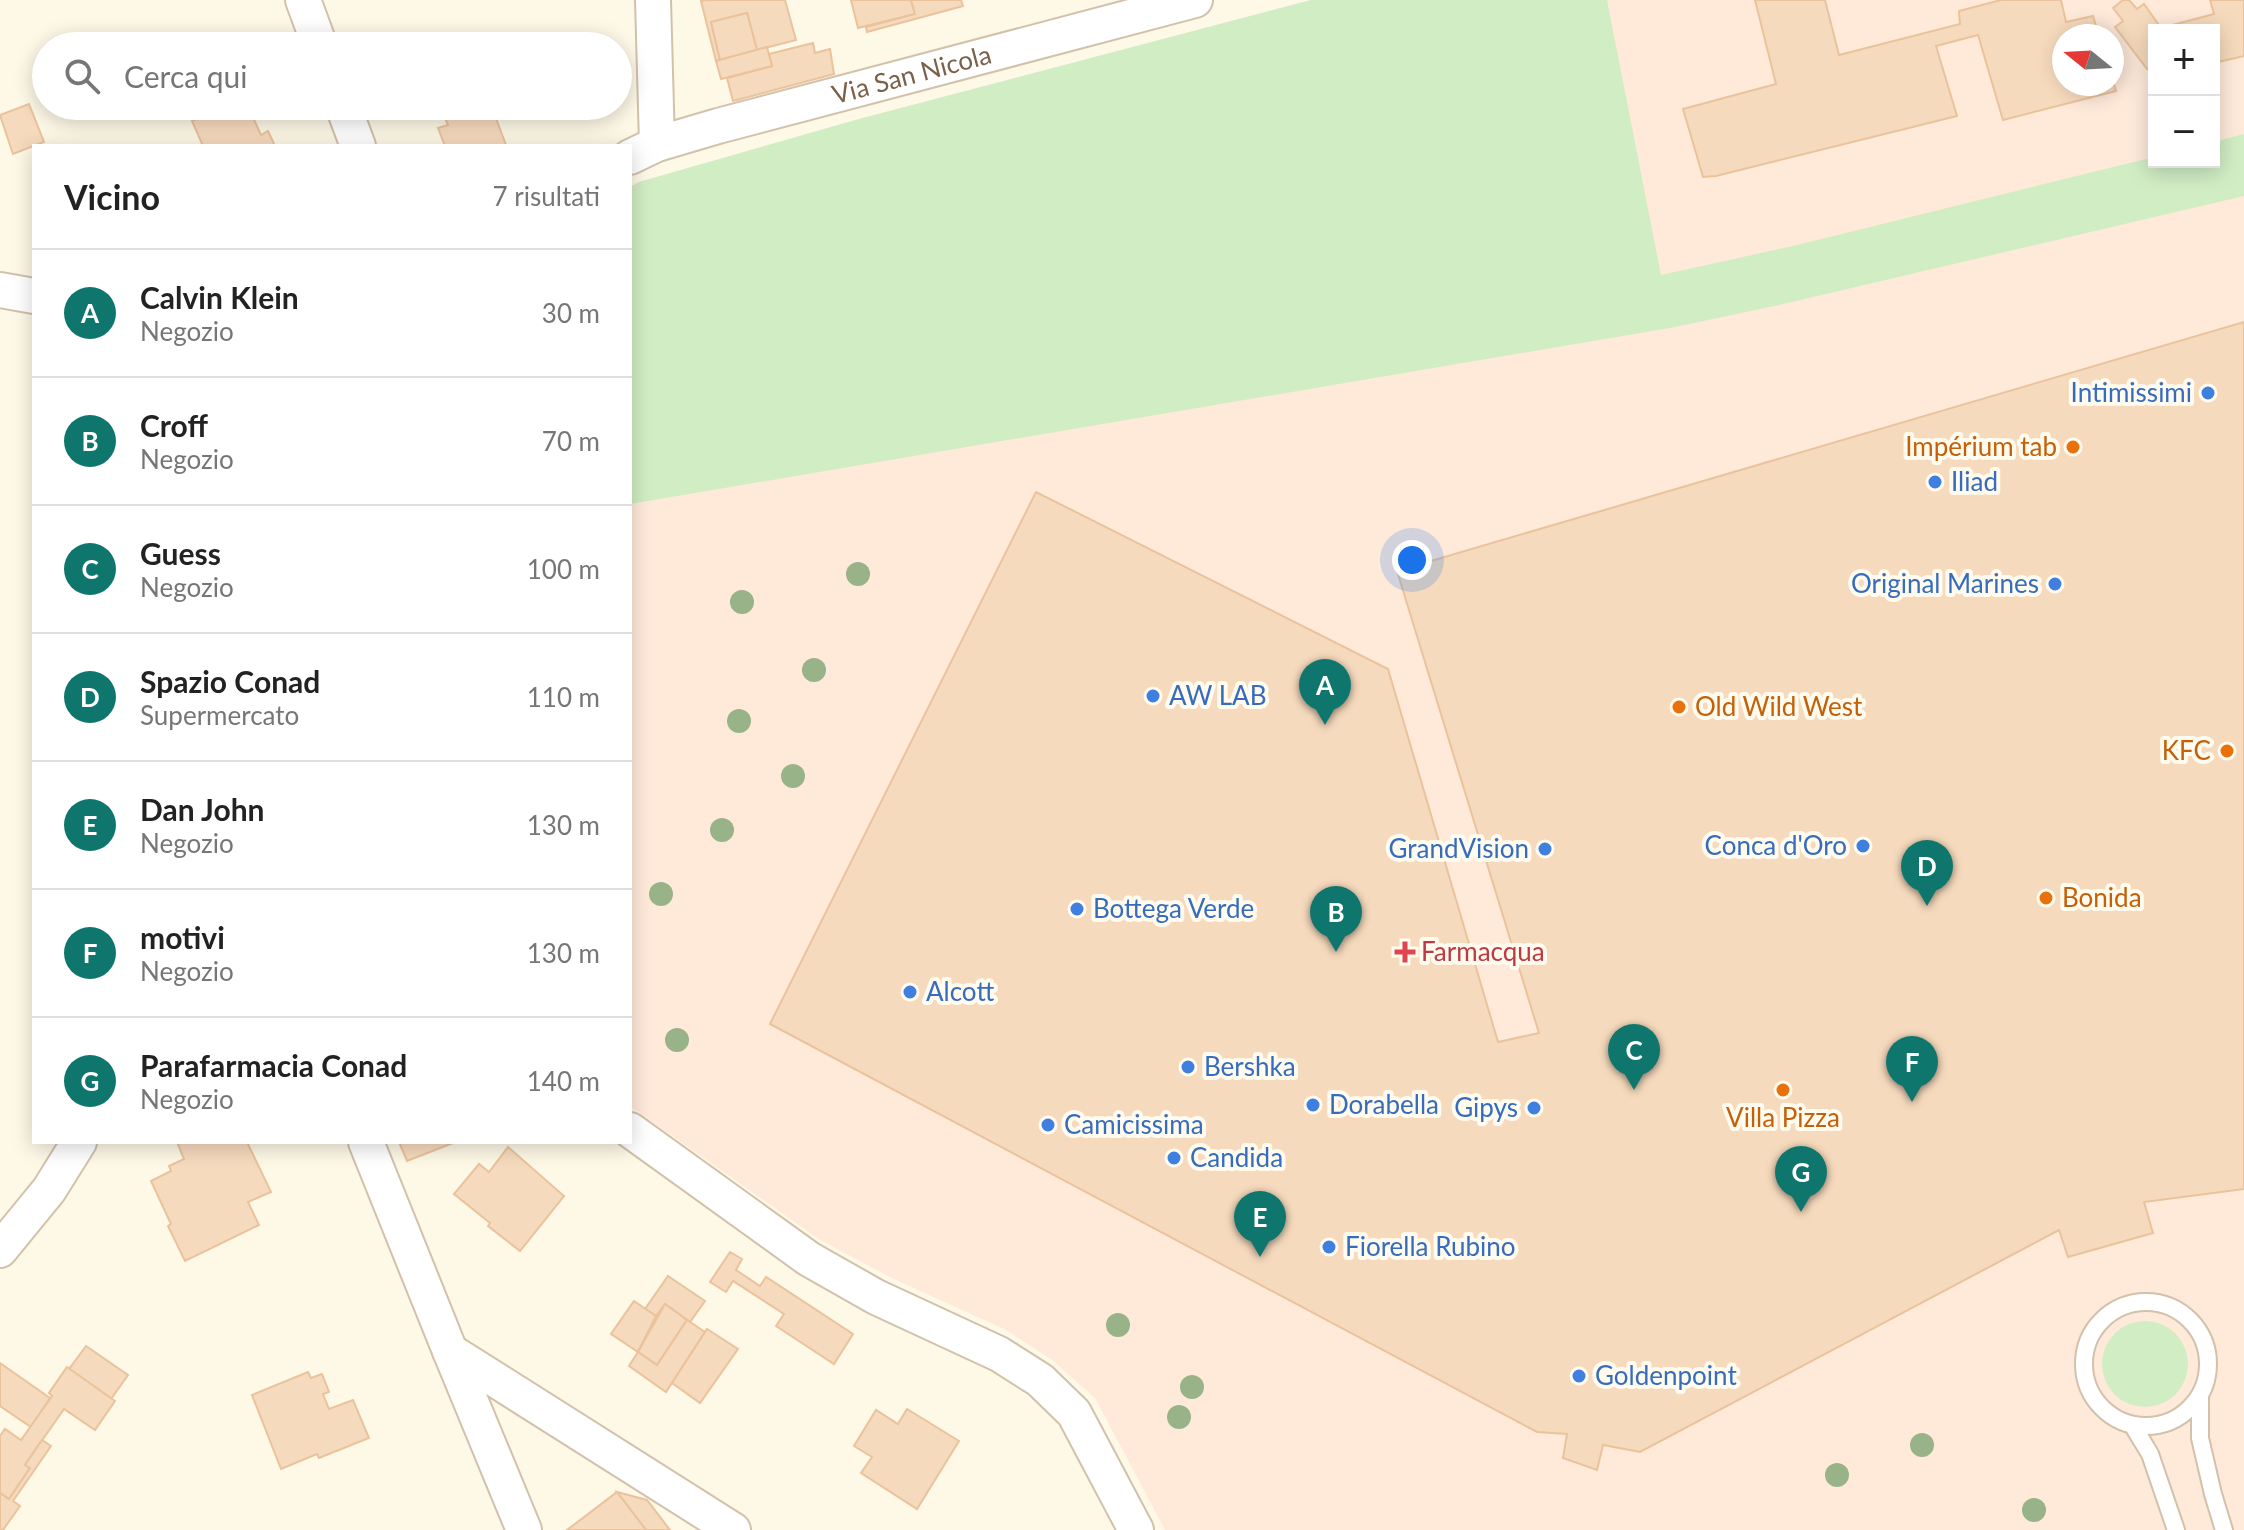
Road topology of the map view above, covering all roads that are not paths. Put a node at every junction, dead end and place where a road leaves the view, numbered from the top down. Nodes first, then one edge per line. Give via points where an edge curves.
1 (303, 0) edge
2 (653, 0) edge
3 (1195, 0) edge
4 (315, 32) edge
5 (348, 120) edge
6 (357, 144) edge
7 (643, 151) edge
8 (0, 290) edge
9 (32, 296) edge
10 (632, 1131) edge
11 (78, 1144) edge
12 (367, 1144) edge
13 (0, 1250) edge
14 (450, 1351) junction
15 (2200, 1397) junction
16 (2133, 1426) junction
17 (524, 1530) edge
18 (733, 1530) edge
19 (1136, 1530) edge
20 (2176, 1530) edge
21 (2224, 1530) edge

1 - 4 street
2 - 7 street
3 - 7 street, Via San Nicola via 718,126
5 - 6 street
8 - 9 street
10 - 19 street via 809,1259 876,1297 999,1354 1040,1380 1074,1413
11 - 13 street via 49,1190
12 - 14 street
14 - 17 street
14 - 18 street
15 - 16 lane via 2171,1422
15 - 16 lane via 2209,1363 2206,1346 2187,1316 2153,1302 2116,1310 2091,1337 2085,1373 2101,1407
15 - 21 lane via 2200,1438
16 - 20 lane via 2150,1454

